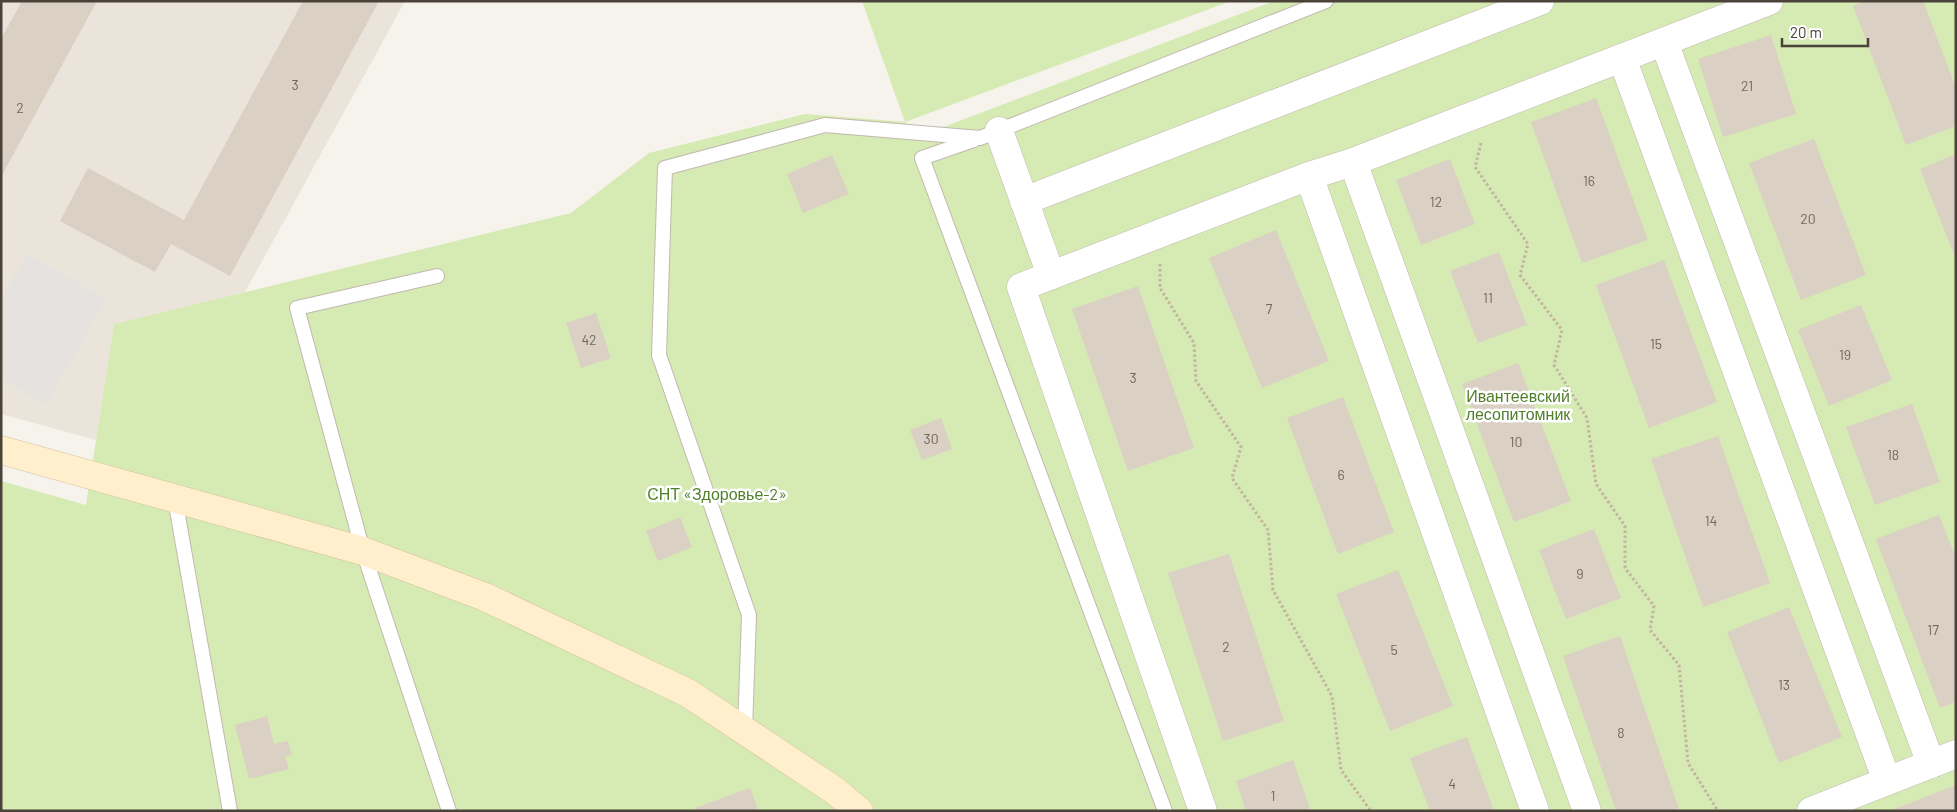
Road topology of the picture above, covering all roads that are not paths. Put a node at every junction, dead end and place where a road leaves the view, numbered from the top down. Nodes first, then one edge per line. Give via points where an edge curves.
1 (1326, 1) edge
2 (1540, 1) edge
3 (1769, 1) edge
4 (1725, 9) edge
5 (1664, 42) junction
6 (1622, 58) junction
7 (989, 134) junction
8 (1353, 162) junction
9 (1309, 176) junction
10 (1024, 201) junction
11 (1051, 275) junction
12 (437, 276) dead end
13 (1, 450) edge
14 (175, 499) junction
15 (363, 551) junction
16 (744, 730) junction
17 (1943, 759) edge
18 (1888, 781) junction
19 (838, 800) edge
20 (230, 811) edge
21 (449, 811) edge
22 (859, 811) edge
23 (1165, 811) edge
24 (1203, 811) edge
25 (1535, 811) edge
26 (1587, 811) edge
27 (1811, 811) edge

1 - 7 lane
2 - 10 street
3 - 4 street
4 - 5 street
5 - 6 street
5 - 17 street
6 - 8 street
6 - 18 street
7 - 10 street
7 - 16 lane via 825,125 665,168 658,355 749,615
7 - 23 lane via 922,158
8 - 9 street
8 - 26 street
9 - 11 street
9 - 25 street
10 - 11 street
11 - 24 street via 1021,287
12 - 15 lane via 297,308
13 - 14 main road
14 - 15 main road
14 - 20 lane
15 - 16 main road via 485,597 688,693
15 - 21 lane
16 - 19 main road
17 - 18 street
18 - 27 street
19 - 22 main road

